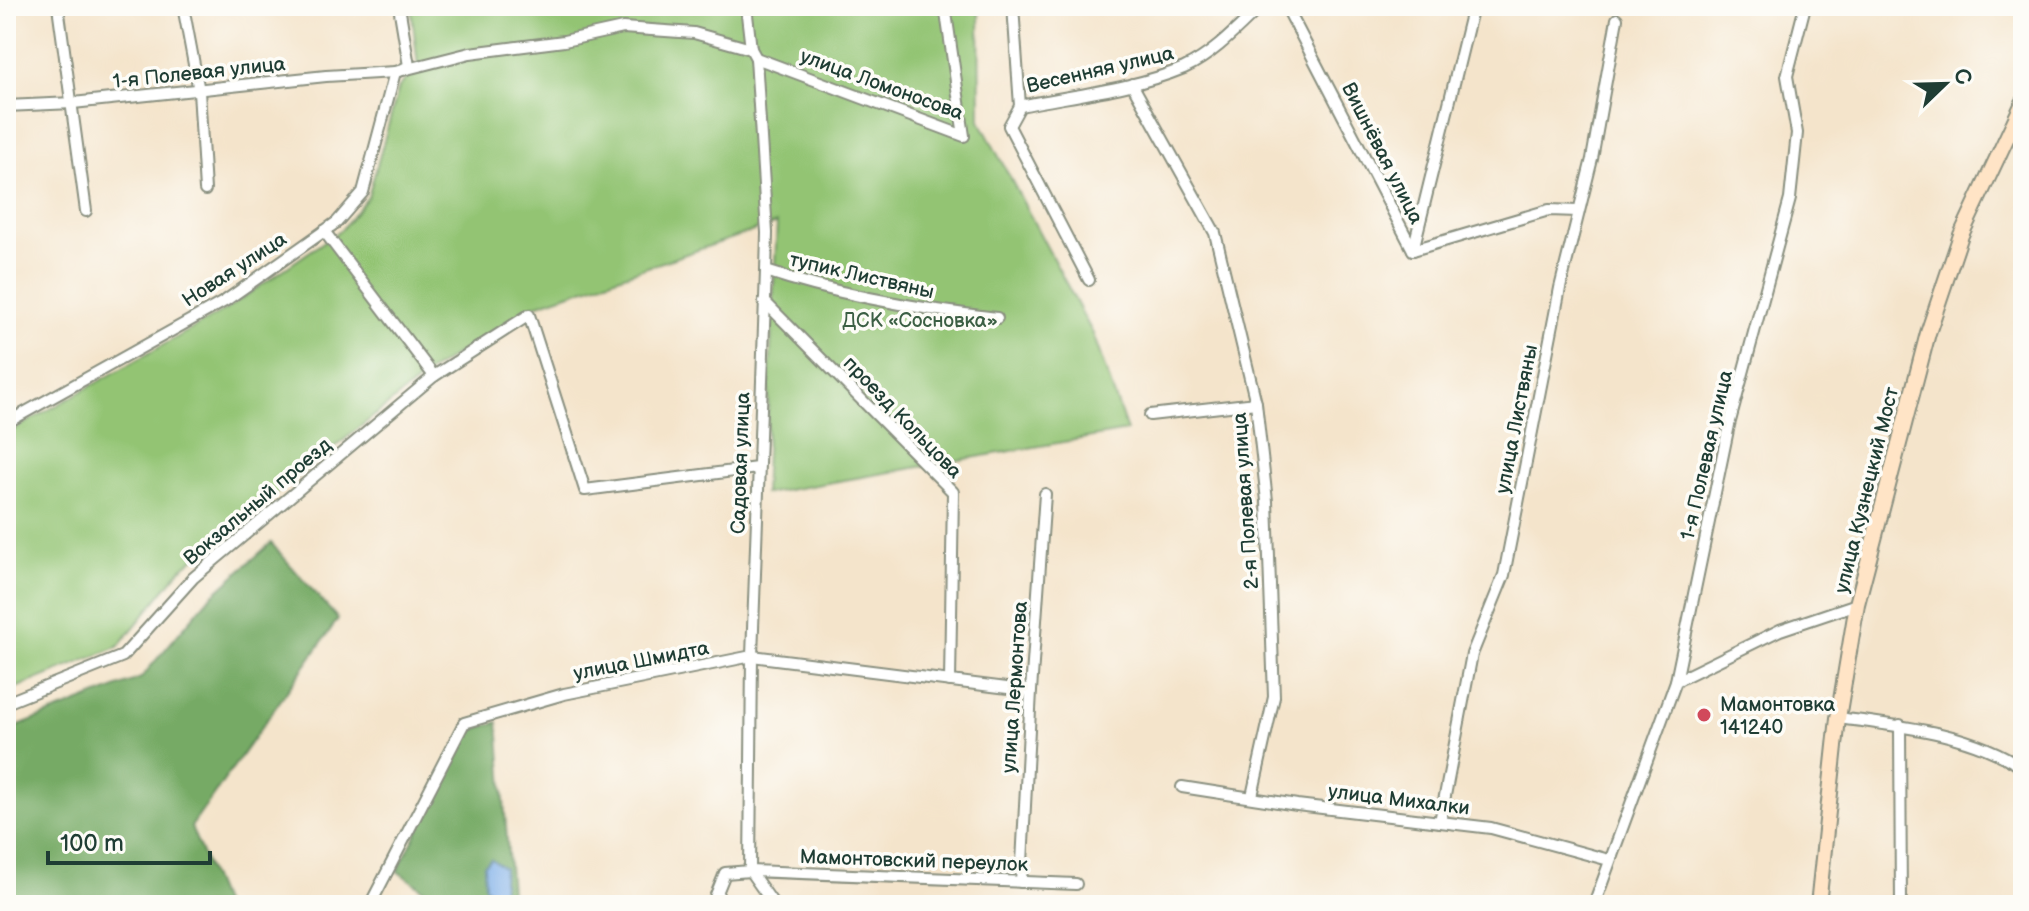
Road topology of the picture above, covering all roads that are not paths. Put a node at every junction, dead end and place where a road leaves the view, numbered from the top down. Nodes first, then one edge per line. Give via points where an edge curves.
1 (58, 6) edge
2 (183, 6) edge
3 (399, 6) edge
4 (746, 6) edge
5 (945, 6) edge
6 (1013, 6) edge
7 (1261, 6) edge
8 (1286, 6) edge
9 (1473, 6) edge
10 (1805, 6) edge
11 (1617, 19) dead end
12 (754, 53) junction
13 (395, 72) junction
14 (1132, 84) junction
15 (199, 91) junction
16 (73, 103) junction
17 (2023, 103) edge
18 (6, 106) edge
19 (1020, 106) junction
20 (205, 190) dead end
21 (86, 211) dead end
22 (1578, 211) junction
23 (324, 231) junction
24 (1413, 250) junction
25 (766, 271) junction
26 (1089, 280) dead end
27 (764, 301) junction
28 (997, 318) dead end
29 (434, 376) junction
30 (1256, 403) junction
31 (1150, 415) dead end
32 (6, 423) edge
33 (757, 468) junction
34 (1045, 494) dead end
35 (1857, 604) junction
36 (752, 656) junction
37 (950, 681) junction
38 (1676, 681) junction
39 (1031, 691) junction
40 (6, 703) edge
41 (1838, 718) junction
42 (1900, 725) junction
43 (2023, 768) edge
44 (1182, 787) dead end
45 (1252, 796) junction
46 (1440, 822) junction
47 (1609, 860) junction
48 (750, 871) junction
49 (1021, 882) junction
50 (1076, 884) dead end
51 (370, 905) edge
52 (712, 905) edge
53 (774, 905) edge
54 (1594, 905) edge
55 (1818, 905) edge
56 (1901, 905) edge

1 - 16 street
2 - 15 street
3 - 13 street, Новая улица via 409,66
4 - 12 street, Садовая улица
5 - 12 street, улица Ломоносова via 964,136
6 - 19 street
7 - 14 street, Весенняя улица via 1223,42 1185,67
8 - 24 street, Вишнёвая улица
9 - 24 street
10 - 38 street, 1-я Полевая улица via 1787,76 1797,133 1790,199 1729,425
11 - 22 street, улица Листвяны
12 - 13 street, 1-я Полевая улица via 694,33 623,28 470,53
12 - 25 street, Садовая улица
13 - 15 street, 1-я Полевая улица
13 - 23 street, Новая улица via 363,192
14 - 19 street, Весенняя улица
14 - 30 street, 2-я Полевая улица via 1215,233
15 - 16 street, 1-я Полевая улица
15 - 20 street
16 - 18 street, 1-я Полевая улица
16 - 21 street
17 - 35 street, улица Кузнецкий Мост via 1961,235 1932,319
19 - 26 street via 1009,126
22 - 24 street, Вишнёвая улица via 1549,210
22 - 46 street, улица Листвяны via 1504,575 1472,654
23 - 29 street
23 - 32 street, Новая улица via 225,301
25 - 27 street, Садовая улица
25 - 28 street, тупик Листвяны via 934,311
27 - 33 street, Садовая улица
27 - 37 street, проезд Кольцова via 953,492
29 - 33 street, Вокзальный проезд via 529,315 585,490
29 - 40 street, Вокзальный проезд via 193,578 123,656
30 - 31 street
30 - 45 street, 2-я Полевая улица via 1267,501 1274,697
33 - 36 street, Садовая улица
34 - 39 street, улица Лермонтова
35 - 38 street via 1780,630
35 - 41 street, улица Кузнецкий Мост
36 - 37 street, улица Шмидта
36 - 48 street, Садовая улица
36 - 51 street, улица Шмидта via 564,694 464,723
37 - 39 street, улица Шмидта
38 - 47 street, 1-я Полевая улица
39 - 49 street, улица Лермонтова
41 - 42 street
41 - 55 street, улица Кузнецкий Мост
42 - 43 street via 1965,741
42 - 56 street
44 - 45 street, улица Михалки
45 - 46 street, улица Михалки
46 - 47 street, улица Михалки via 1491,828
47 - 54 street, 1-я Полевая улица
48 - 49 street, Мамонтовский переулок
48 - 52 street via 725,873
48 - 53 street
49 - 50 street, Мамонтовский переулок

